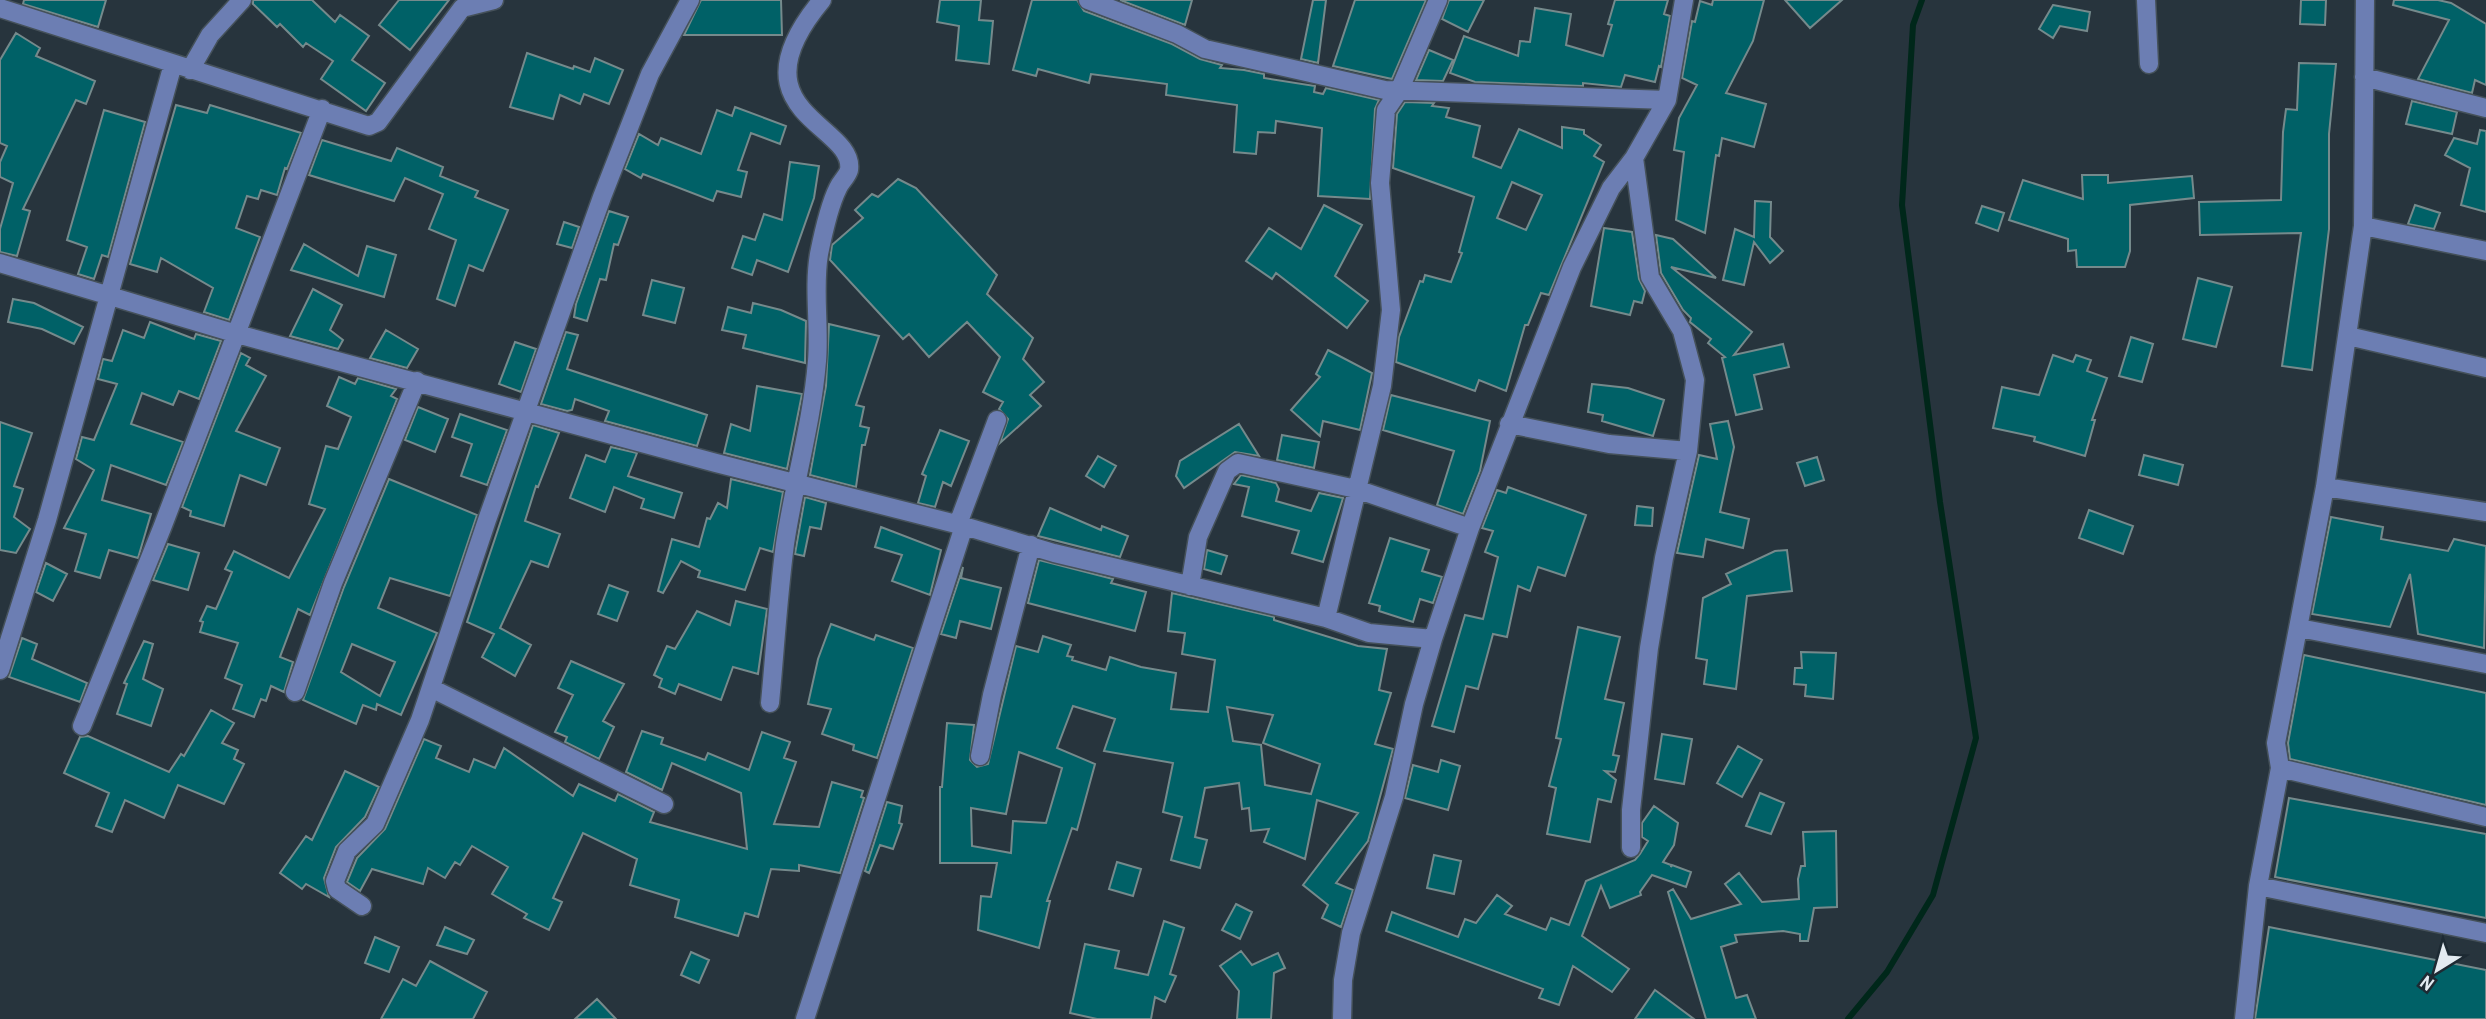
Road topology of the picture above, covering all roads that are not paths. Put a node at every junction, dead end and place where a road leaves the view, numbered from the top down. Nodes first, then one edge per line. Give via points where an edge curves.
1 (242, 0) edge
2 (494, 0) edge
3 (690, 0) edge
4 (822, 0) edge
5 (1088, 0) edge
6 (1438, 0) edge
7 (1684, 0) edge
8 (2146, 0) edge
9 (2365, 0) edge
10 (0, 8) edge
11 (173, 64) junction
12 (2149, 64) dead end
13 (190, 70) junction
14 (2364, 78) junction
15 (1399, 91) junction
16 (1667, 100) junction
17 (2486, 108) edge
18 (323, 109) junction
19 (1634, 158) junction
20 (2363, 226) junction
21 (2486, 251) edge
22 (0, 263) edge
23 (107, 294) junction
24 (237, 334) junction
25 (2348, 337) junction
26 (2486, 368) edge
27 (417, 381) junction
28 (525, 411) junction
29 (997, 420) dead end
30 (1509, 425) junction
31 (1688, 451) junction
32 (797, 481) junction
33 (2325, 487) junction
34 (1356, 489) junction
35 (2486, 512) edge
36 (961, 525) junction
37 (1470, 528) junction
38 (1031, 545) junction
39 (1190, 586) junction
40 (1326, 618) junction
41 (2299, 628) junction
42 (1433, 639) junction
43 (2486, 664) edge
44 (0, 670) edge
45 (431, 688) junction
46 (295, 692) dead end
47 (770, 703) dead end
48 (82, 726) dead end
49 (980, 756) dead end
50 (2280, 768) junction
51 (664, 804) dead end
52 (2486, 817) edge
53 (1631, 848) dead end
54 (2258, 886) junction
55 (362, 906) dead end
56 (2486, 933) edge
57 (805, 1019) edge
58 (1342, 1019) edge
59 (2244, 1019) edge

1 - 13 street via 210,35
2 - 18 street via 462,8 373,125
3 - 28 street via 650,74
4 - 32 street via 802,24 788,80 794,101 843,149 849,172 838,188 818,256 817,361
5 - 15 street via 1205,48
6 - 15 street
7 - 16 street
8 - 12 street
9 - 14 street
10 - 11 street
11 - 13 street
11 - 23 street
13 - 18 street
14 - 17 street
14 - 20 street
15 - 16 street
15 - 34 street via 1386,110 1380,183 1391,310 1382,386
16 - 19 street
18 - 24 street
19 - 30 street via 1611,188 1572,267
19 - 31 street via 1650,277 1682,331 1695,380
20 - 21 street
20 - 25 street
22 - 23 street
23 - 24 street
23 - 44 street via 47,520
24 - 27 street
24 - 48 street
25 - 26 street
25 - 33 street
27 - 28 street
27 - 46 street via 333,583
28 - 32 street
28 - 45 street
29 - 36 street
30 - 31 street via 1609,444
30 - 37 street
31 - 53 street via 1649,648
32 - 36 street
32 - 47 street via 785,544
33 - 35 street
33 - 41 street
34 - 37 street
34 - 39 street via 1232,465 1198,537
34 - 40 street
36 - 38 street
36 - 57 street
37 - 42 street
38 - 39 street
38 - 49 street
39 - 40 street
40 - 42 street via 1369,633
41 - 43 street
41 - 50 street via 2276,743
42 - 58 street via 1394,797 1351,933
45 - 51 street
45 - 55 street via 374,824 351,844 340,865 337,889
50 - 52 street
50 - 54 street
54 - 56 street
54 - 59 street

